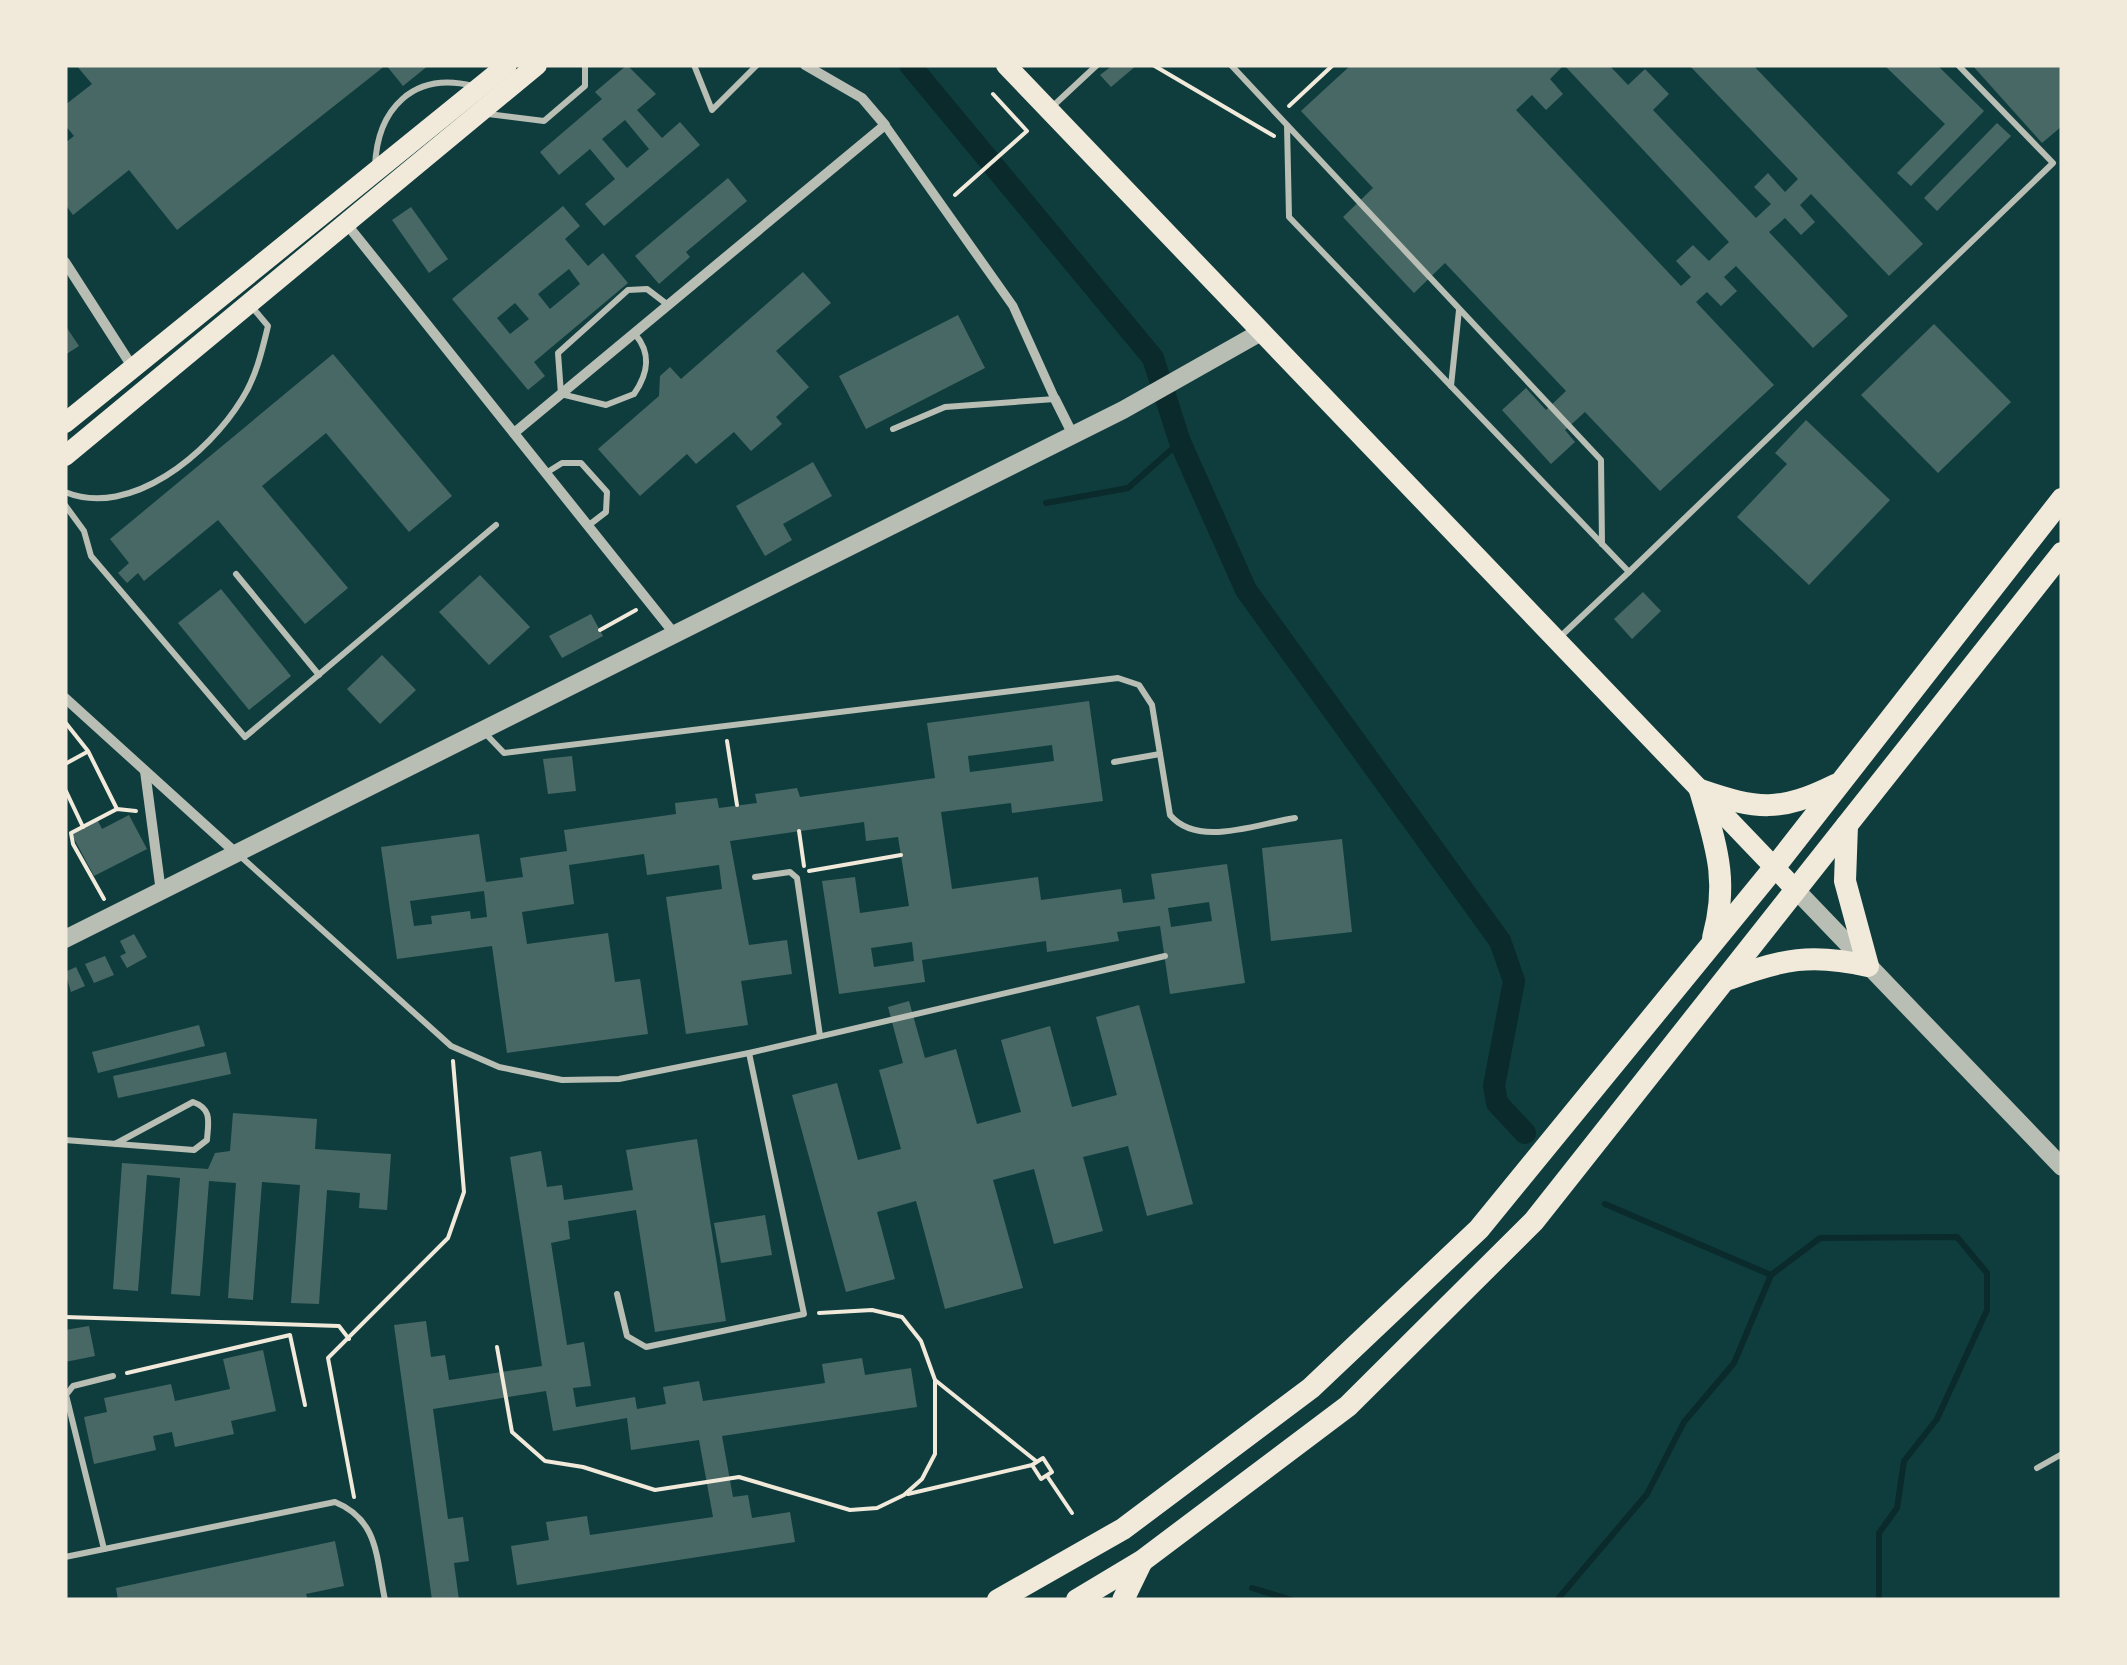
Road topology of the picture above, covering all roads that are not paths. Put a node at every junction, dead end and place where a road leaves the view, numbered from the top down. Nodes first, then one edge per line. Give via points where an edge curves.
1 (507, 65) edge
2 (537, 65) edge
3 (585, 65) edge
4 (694, 65) edge
5 (757, 65) edge
6 (804, 65) edge
7 (1006, 65) edge
8 (1097, 65) edge
9 (1231, 65) edge
10 (1958, 65) edge
11 (479, 88) junction
12 (1049, 110) junction
13 (477, 113) junction
14 (1287, 124) junction
15 (885, 125) junction
16 (375, 171) junction
17 (332, 206) junction
18 (346, 224) junction
19 (66, 266) edge
20 (250, 304) junction
21 (668, 305) junction
22 (1459, 309) junction
23 (1261, 332) junction
24 (636, 334) junction
25 (132, 367) junction
26 (1451, 386) junction
27 (146, 389) junction
28 (561, 394) junction
29 (1055, 399) junction
30 (65, 423) edge
31 (893, 429) dead end
32 (514, 433) junction
33 (1073, 435) junction
34 (65, 456) edge
35 (546, 473) junction
36 (65, 492) edge
37 (2062, 499) edge
38 (65, 505) edge
39 (496, 524) dead end
40 (588, 526) junction
41 (1602, 544) junction
42 (2062, 552) edge
43 (1629, 572) junction
44 (236, 574) dead end
45 (673, 632) junction
46 (1556, 640) junction
47 (319, 674) junction
48 (65, 698) edge
49 (482, 730) junction
50 (1160, 754) junction
51 (1114, 762) dead end
52 (145, 770) junction
53 (1841, 781) junction
54 (1700, 790) junction
55 (1294, 818) dead end
56 (1847, 825) junction
57 (238, 854) junction
58 (1774, 868) junction
59 (755, 877) dead end
60 (1796, 890) junction
61 (162, 894) junction
62 (65, 939) edge
63 (1710, 948) junction
64 (1164, 956) dead end
65 (1868, 966) junction
66 (1726, 980) junction
67 (820, 1036) junction
68 (749, 1052) junction
69 (65, 1140) edge
70 (115, 1144) junction
71 (2062, 1167) edge
72 (617, 1294) dead end
73 (112, 1376) road end
74 (2062, 1454) edge
75 (2037, 1468) dead end
76 (104, 1550) junction
77 (65, 1557) edge
78 (1142, 1561) junction
79 (385, 1600) edge
80 (998, 1600) edge
81 (1078, 1600) edge
82 (1123, 1600) edge

1 - 11 main road
2 - 13 main road
3 - 13 lane via 585,86 544,121
4 - 5 lane via 712,110
6 - 15 street via 862,98
7 - 12 main road
8 - 12 lane
9 - 14 lane
10 - 43 lane via 2053,163
11 - 16 main road
11 - 16 lane via 437,82 387,113
12 - 23 main road
13 - 18 main road
14 - 22 lane
14 - 26 lane via 1289,217
15 - 21 street
15 - 29 street via 1014,306
16 - 17 main road
17 - 18 street
17 - 25 main road
18 - 20 main road
18 - 32 street
19 - 25 street
20 - 27 main road
20 - 36 lane via 268,326 259,364 242,400 212,436 156,482 124,496 84,500
21 - 24 street
21 - 28 lane via 647,289 628,290 558,353
22 - 26 lane
22 - 41 lane via 1601,460
23 - 33 street
23 - 46 main road
24 - 28 street
24 - 28 lane via 647,369 634,394 606,405
25 - 27 street
25 - 30 main road
26 - 41 lane
27 - 34 main road
28 - 32 street
29 - 31 lane via 945,407
29 - 33 street
32 - 35 street
33 - 45 street
35 - 40 street
35 - 40 lane via 572,460 582,463 607,492 606,512
37 - 53 highway
38 - 47 lane via 84,531 91,556 245,737
39 - 47 lane
40 - 45 street
41 - 43 lane
42 - 56 highway
43 - 46 lane
44 - 47 lane
45 - 49 street
46 - 54 main road
48 - 52 street
49 - 50 lane via 504,753 1118,678 1139,686 1152,705
49 - 57 street
50 - 51 lane
50 - 55 lane via 1170,814 1181,828 1200,833
52 - 57 street
52 - 61 street
53 - 54 highway via 1796,804 1775,806
53 - 58 highway
54 - 58 main road
54 - 63 highway via 1724,898
56 - 60 highway
56 - 65 highway via 1845,881
57 - 61 street
57 - 68 lane via 451,1046 500,1067 562,1080 619,1079
58 - 60 main road
58 - 63 highway
59 - 67 lane via 795,873
60 - 65 street
60 - 66 highway
61 - 62 street
63 - 80 highway via 1479,1230 1311,1388 1123,1529
64 - 67 lane
65 - 66 highway via 1812,956
65 - 71 street
66 - 78 highway via 1534,1221 1348,1406
67 - 68 lane
68 - 72 lane via 804,1314 646,1347 627,1336
69 - 70 lane
70 - 70 lane via 202,1148 209,1115 194,1102
73 - 76 lane via 73,1386 66,1395
74 - 75 lane
76 - 77 lane
76 - 79 lane via 335,1502 357,1511 369,1527
78 - 81 highway
78 - 82 highway

